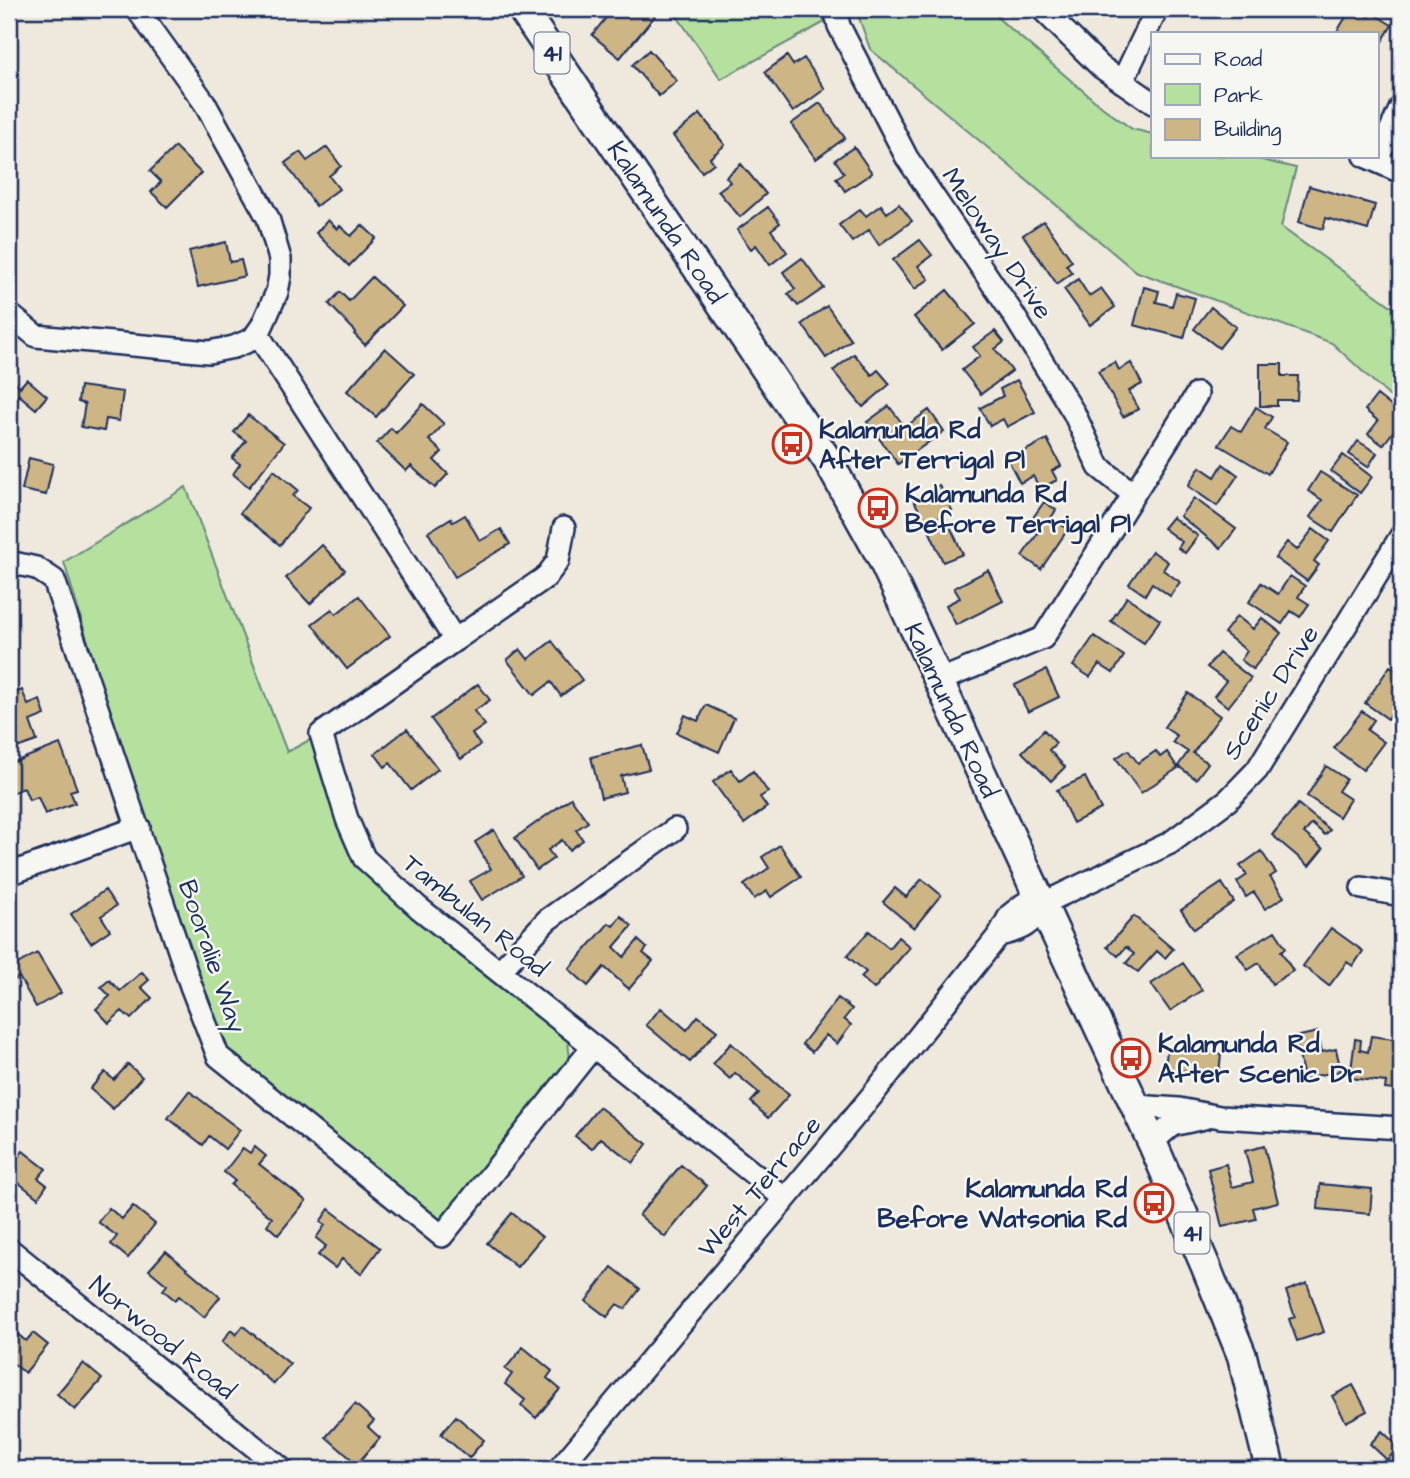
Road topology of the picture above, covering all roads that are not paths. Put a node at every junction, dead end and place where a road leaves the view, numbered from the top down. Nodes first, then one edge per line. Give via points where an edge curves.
1 (137, 9) edge
2 (522, 9) edge
3 (835, 9) edge
4 (1042, 9) edge
5 (1157, 9) edge
6 (1122, 82) junction
7 (1151, 102) edge
8 (1401, 107) edge
9 (1378, 145) edge
10 (1370, 158) edge
11 (1401, 172) edge
12 (9, 314) edge
13 (257, 333) junction
14 (1197, 394) dead end
15 (1133, 494) junction
16 (564, 528) dead end
17 (1401, 536) edge
18 (9, 562) edge
19 (455, 640) junction
20 (938, 681) junction
21 (139, 827) junction
22 (674, 829) dead end
23 (9, 874) edge
24 (1362, 888) dead end
25 (1401, 895) edge
26 (1042, 904) junction
27 (500, 971) junction
28 (593, 1047) junction
29 (1135, 1106) junction
30 (1220, 1117) junction
31 (1401, 1128) edge
32 (1152, 1142) junction
33 (784, 1198) junction
34 (9, 1249) edge
35 (282, 1469) edge
36 (559, 1469) edge
37 (1270, 1469) edge

1 - 13 street via 204,102 268,218 280,276
2 - 20 main road, Kalamunda Road / 41 via 828,461 881,558
3 - 15 street, Meloway Drive via 839,26 906,158 1018,322 1074,413 1099,467
4 - 6 street
5 - 6 street
6 - 7 street
8 - 9 street
10 - 11 street
12 - 13 street via 36,336 209,352 234,347
13 - 19 street
14 - 15 street
15 - 20 street via 1043,638
16 - 19 street, Tambulan Road via 558,561 546,577
17 - 26 street, Scenic Drive via 1243,785 1170,843
18 - 21 street, Booralie Way via 36,568 54,580
19 - 27 street, Tambulan Road via 321,734 346,819 364,858
20 - 26 main road, Kalamunda Road / 41
21 - 23 street
21 - 28 street, Booralie Way via 218,1056 442,1236
22 - 27 street via 547,920
24 - 25 street
26 - 29 main road, Kalamunda Road / 41
26 - 33 street, West Terrace via 1035,919 999,935
27 - 28 street, Tambulan Road
28 - 33 street, Tambulan Road
29 - 30 street
29 - 32 main road, Kalamunda Road / 41
30 - 31 street
30 - 32 street via 1172,1125
32 - 37 main road, Kalamunda Road / 41 via 1242,1356
33 - 36 street, West Terrace
34 - 35 street, Norwood Road

